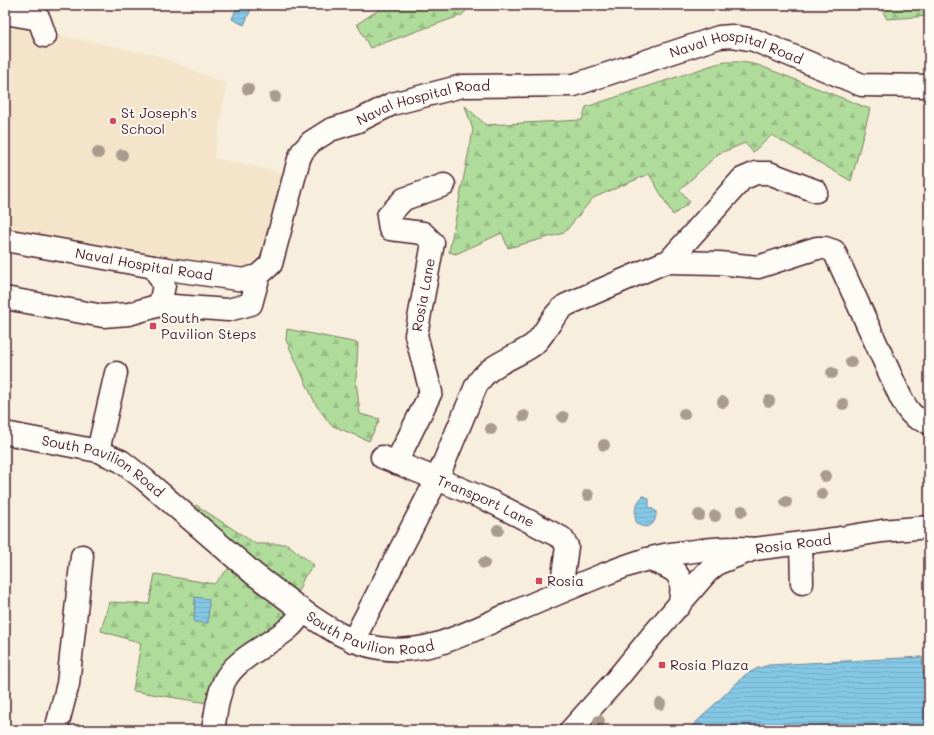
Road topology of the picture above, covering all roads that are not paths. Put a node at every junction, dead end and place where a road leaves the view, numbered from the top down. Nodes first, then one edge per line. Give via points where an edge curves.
1 (5, 13) edge
2 (46, 36) dead end
3 (929, 86) edge
4 (444, 186) dead end
5 (816, 191) dead end
6 (5, 240) edge
7 (668, 262) junction
8 (154, 267) junction
9 (259, 275) junction
10 (5, 298) edge
11 (160, 305) junction
12 (116, 373) dead end
13 (929, 423) edge
14 (5, 433) edge
15 (98, 451) junction
16 (437, 479) junction
17 (929, 524) edge
18 (801, 544) junction
19 (754, 549) junction
20 (82, 556) dead end
21 (646, 559) junction
22 (802, 583) dead end
23 (564, 590) junction
24 (679, 606) junction
25 (303, 611) junction
26 (353, 641) junction
27 (56, 730) edge
28 (213, 730) edge
29 (571, 730) edge

1 - 2 street via 39,19
3 - 9 street, Naval Hospital Road via 862,85 754,40 732,36 719,37 574,85 462,86 392,104 330,130 307,146 299,158 271,264
4 - 16 street, Rosia Lane via 404,199 388,216 390,229 423,233 433,243 416,335 431,392 389,460
5 - 7 street via 769,173 742,179
6 - 8 street, Naval Hospital Road
7 - 13 street via 758,267 817,248 834,251 900,398 911,413
7 - 16 street via 566,305 533,344 486,373 476,386
8 - 9 street, Naval Hospital Road via 244,280
8 - 11 street via 164,285
9 - 11 street via 252,304 228,310
10 - 11 street via 103,316 129,314
12 - 15 street
14 - 15 street, South Pavilion Road
15 - 25 street, South Pavilion Road via 114,457 133,470 254,574
16 - 23 street, Transport Lane via 492,502 562,538 567,546
16 - 26 street, Transport Lane
17 - 18 street, Rosia Road
18 - 19 street, Rosia Road
18 - 22 street
19 - 21 street, South Pavilion Road via 729,547
19 - 24 street, Rosia Road via 718,563
20 - 27 street via 68,684
21 - 23 street, South Pavilion Road
21 - 24 street via 677,573 682,586
23 - 26 street, South Pavilion Road via 448,641 422,648 396,650
24 - 29 street, Rosia Road
25 - 26 street, South Pavilion Road
25 - 28 street via 288,629 229,674 220,693

